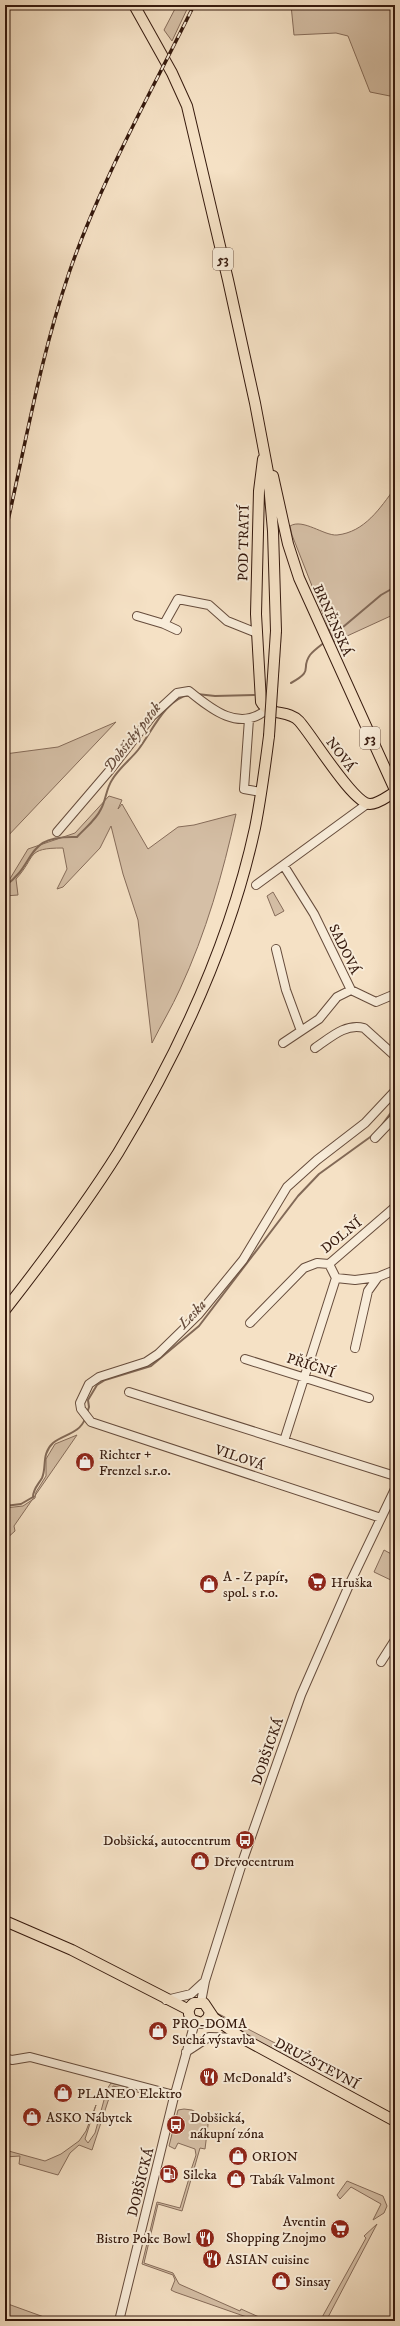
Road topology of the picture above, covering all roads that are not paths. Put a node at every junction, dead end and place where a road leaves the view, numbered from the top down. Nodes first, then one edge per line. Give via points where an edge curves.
1 (134, 5) edge
2 (265, 453) junction
3 (270, 490) junction
4 (284, 527) junction
5 (137, 616) dead end
6 (164, 624) junction
7 (177, 630) dead end
8 (257, 638) junction
9 (267, 709) junction
10 (249, 719) junction
11 (395, 791) edge
12 (261, 792) junction
13 (367, 804) junction
14 (57, 832) dead end
15 (284, 866) junction
16 (256, 885) dead end
17 (276, 950) dead end
18 (351, 990) junction
19 (395, 994) edge
20 (301, 1031) junction
21 (283, 1042) dead end
22 (314, 1048) dead end
23 (395, 1056) edge
24 (395, 1091) edge
25 (395, 1117) edge
26 (375, 1138) dead end
27 (395, 1207) edge
28 (330, 1264) junction
29 (395, 1270) edge
30 (378, 1277) junction
31 (336, 1278) junction
32 (361, 1279) junction
33 (368, 1291) junction
34 (5, 1310) edge
35 (250, 1323) dead end
36 (354, 1348) dead end
37 (245, 1359) dead end
38 (304, 1376) junction
39 (129, 1392) dead end
40 (369, 1398) dead end
41 (284, 1441) junction
42 (395, 1476) edge
43 (395, 1489) edge
44 (381, 1518) junction
45 (395, 1640) edge
46 (392, 1647) edge
47 (381, 1662) dead end
48 (5, 1921) edge
49 (204, 1981) junction
50 (166, 2000) junction
51 (200, 2002) junction
52 (189, 2010) junction
53 (210, 2012) junction
54 (198, 2022) junction
55 (242, 2038) junction
56 (186, 2052) junction
57 (5, 2058) edge
58 (174, 2096) junction
59 (395, 2121) edge
60 (119, 2321) edge

1 - 2 main road, 53 via 172,73 189,114
2 - 3 main road
2 - 4 main road, BRNĚNSKÁ / 53 via 276,486
2 - 8 main road, POD TRATÍ via 260,475
3 - 4 main road
3 - 12 main road, bridge via 276,631 269,736
4 - 11 main road, BRNĚNSKÁ / 53 via 293,560 318,623
5 - 6 street
6 - 7 street
6 - 8 street via 178,599 209,605 227,621
8 - 9 main road, POD TRATÍ via 260,695 262,704
9 - 10 street
9 - 13 main road, NOVÁ via 297,719 350,790
10 - 12 street via 244,789
10 - 14 street via 229,718 189,691 177,693 152,716
11 - 13 main road via 375,803
12 - 34 main road via 246,859 216,954 162,1076 117,1154
13 - 15 street
15 - 16 street
15 - 18 street, SADOVÁ via 314,914
17 - 20 street via 286,990
18 - 19 street via 376,1002
18 - 20 street, SADOVÁ via 337,998 319,1018
20 - 21 street, SADOVÁ
22 - 23 street via 341,1030 357,1026 364,1028
24 - 44 street, VILOVÁ via 365,1124 317,1160 287,1188 243,1260 198,1315 152,1358 98,1377 89,1384 80,1403 81,1409 90,1421
25 - 26 street
27 - 28 street, DOLNÍ
28 - 31 street
28 - 35 street, DOLNÍ via 317,1263 304,1268
29 - 30 street
30 - 32 street
30 - 33 street
31 - 32 street
31 - 38 street
32 - 33 street
33 - 36 street
37 - 38 street, PŘÍČNÍ
38 - 40 street, PŘÍČNÍ
38 - 41 street
39 - 41 street, VILOVÁ
41 - 42 street, VILOVÁ
43 - 44 street, DOBŠICKÁ
44 - 49 street, DOBŠICKÁ via 301,1695
45 - 46 street
46 - 47 street
48 - 50 main road via 72,1950
49 - 50 street via 191,1994
49 - 51 street, DOBŠICKÁ
50 - 52 main road
51 - 52 main road via 192,2004
51 - 53 main road via 207,2005
52 - 54 main road via 190,2017
53 - 54 main road via 208,2018
53 - 55 main road, DRUŽSTEVNÍ via 216,2020
54 - 55 main road
54 - 56 street, DOBŠICKÁ
55 - 56 street via 208,2037
55 - 59 main road, DRUŽSTEVNÍ
56 - 58 street, DOBŠICKÁ
57 - 58 street via 12,2060 30,2057
58 - 60 street, DOBŠICKÁ

